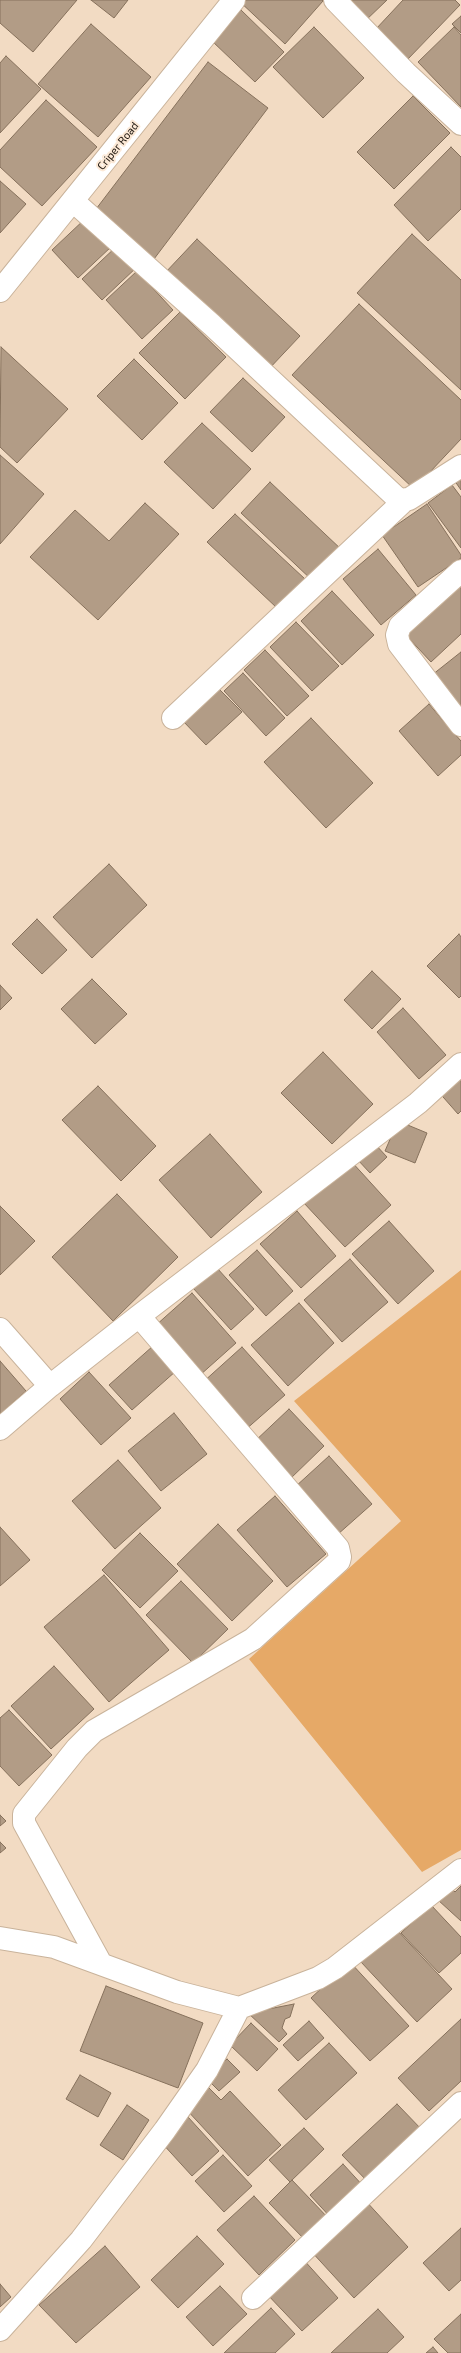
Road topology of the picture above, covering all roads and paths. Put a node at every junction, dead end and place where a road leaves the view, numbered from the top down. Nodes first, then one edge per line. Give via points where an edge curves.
1 (234, 0) edge
2 (335, 0) edge
3 (461, 124) edge
4 (73, 201) junction
5 (0, 291) edge
6 (461, 466) edge
7 (406, 499) junction
8 (461, 571) edge
9 (173, 718) dead end
10 (461, 725) edge
11 (461, 1064) edge
12 (139, 1316) junction
13 (0, 1329) edge
14 (50, 1386) junction
15 (0, 1429) edge
16 (461, 1870) edge
17 (0, 1938) edge
18 (100, 1962) junction
19 (239, 2008) junction
20 (461, 2103) edge
21 (253, 2298) dead end
22 (0, 2330) edge

1 - 4 street, Criper Road
2 - 3 street via 406,74
4 - 5 street, Criper Road
4 - 7 street via 212,325 397,498
6 - 7 street
7 - 9 street
8 - 10 street via 400,626 397,635 399,644
11 - 12 street via 418,1103
12 - 14 street
12 - 18 street via 341,1552 339,1561 252,1639 94,1731 77,1748 24,1814 24,1823
13 - 14 street
14 - 15 street
16 - 19 street via 335,1968 318,1978
17 - 18 street via 54,1947
18 - 19 street via 177,1992
19 - 22 street via 207,2070 165,2130 81,2240
20 - 21 street

